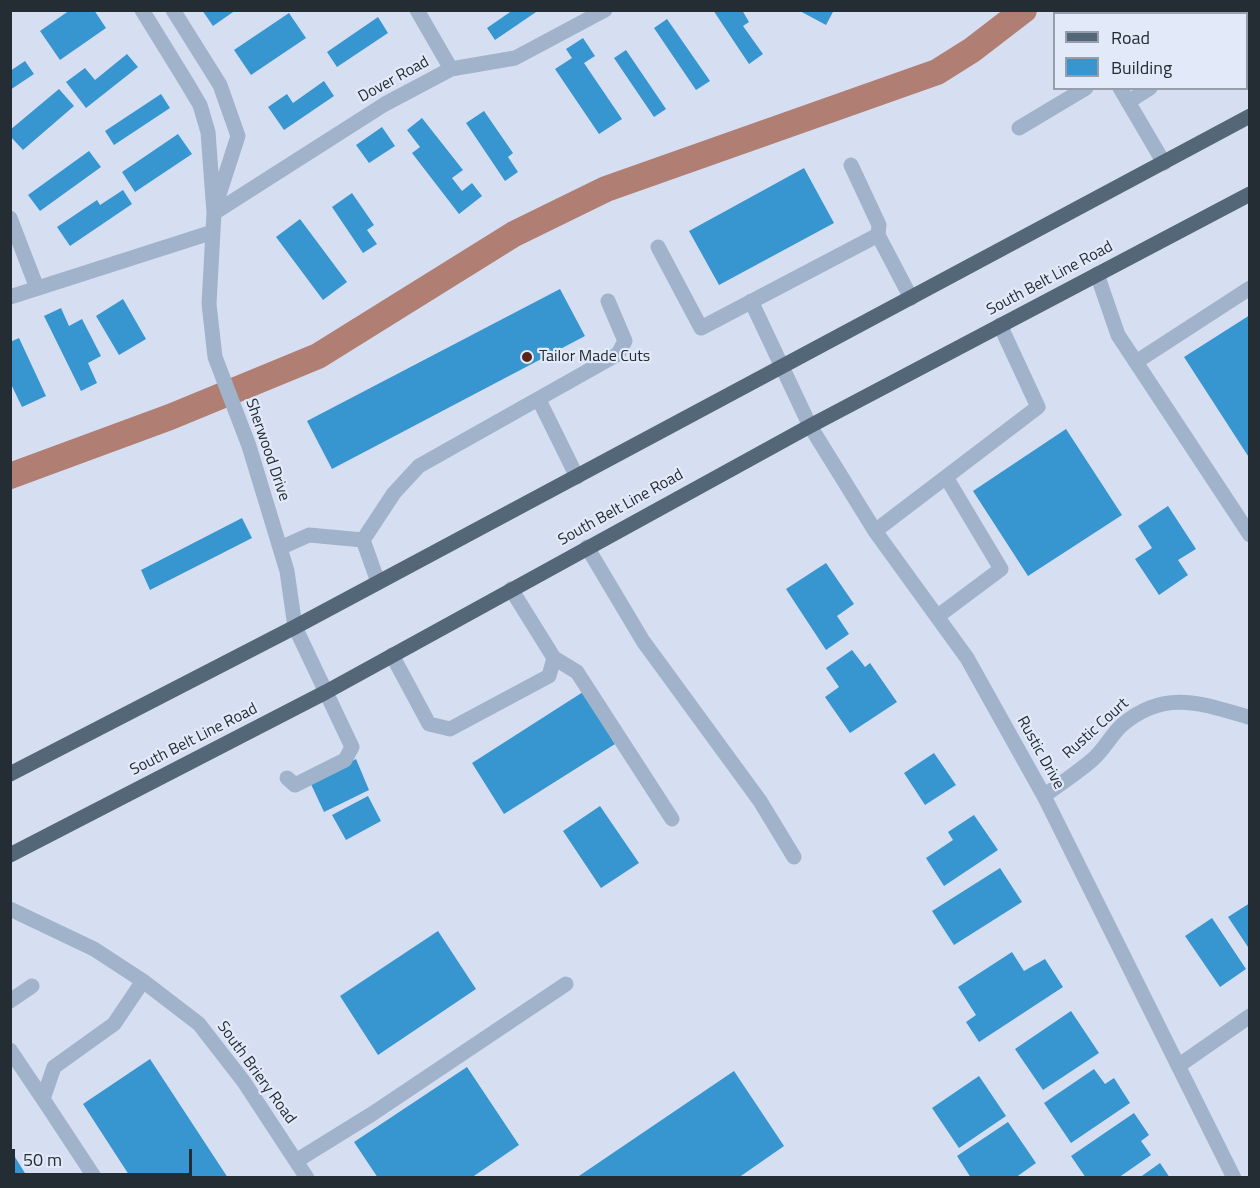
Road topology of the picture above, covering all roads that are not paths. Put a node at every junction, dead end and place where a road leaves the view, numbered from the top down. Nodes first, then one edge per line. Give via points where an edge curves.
1 (142, 10) edge
2 (173, 10) edge
3 (417, 10) edge
4 (605, 10) edge
5 (451, 69) junction
6 (1083, 90) edge
7 (1143, 90) edge
8 (1124, 95) edge
9 (1250, 116) edge
10 (1019, 128) dead end
11 (1164, 163) junction
12 (851, 165) dead end
13 (1250, 194) edge
14 (214, 213) junction
15 (10, 218) edge
16 (213, 232) junction
17 (878, 235) junction
18 (657, 247) dead end
19 (1097, 274) junction
20 (37, 288) junction
21 (1250, 288) edge
22 (10, 297) edge
23 (911, 298) junction
24 (608, 301) dead end
25 (751, 301) junction
26 (1000, 325) junction
27 (1136, 362) junction
28 (782, 366) junction
29 (539, 400) junction
30 (810, 426) junction
31 (577, 477) junction
32 (946, 477) junction
33 (875, 531) junction
34 (1250, 535) edge
35 (363, 540) junction
36 (587, 547) junction
37 (280, 548) junction
38 (378, 582) junction
39 (511, 589) junction
40 (938, 616) junction
41 (295, 627) junction
42 (392, 655) junction
43 (554, 657) junction
44 (326, 692) junction
45 (1248, 717) dead end
46 (10, 774) edge
47 (287, 778) dead end
48 (1044, 796) junction
49 (672, 819) dead end
50 (10, 855) edge
51 (794, 857) dead end
52 (10, 909) edge
53 (143, 981) junction
54 (566, 984) dead end
55 (32, 986) dead end
56 (10, 1001) edge
57 (1250, 1016) edge
58 (10, 1050) edge
59 (1178, 1066) junction
60 (43, 1099) junction
61 (296, 1161) junction
62 (95, 1178) edge
63 (307, 1178) edge
64 (1234, 1178) edge

1 - 14 street, Sherwood Drive via 200,105 208,132
2 - 14 street, Sherwood Drive via 220,85 238,136
3 - 5 street
4 - 5 street, Dover Road via 515,58
5 - 14 street, Dover Road via 385,104
6 - 10 street
7 - 8 street
8 - 11 street
9 - 11 main road
11 - 23 main road
12 - 17 street via 879,225
13 - 19 main road, South Belt Line Road
14 - 16 street, Sherwood Drive
15 - 20 street
16 - 20 street
16 - 37 street, Sherwood Drive via 208,304 214,357 249,446
17 - 23 street
17 - 25 street
18 - 25 street via 701,328
19 - 26 main road, South Belt Line Road
19 - 27 street via 1118,335
20 - 22 street
21 - 27 street
23 - 28 main road
24 - 29 street via 624,347
25 - 28 street, Rustic Drive
26 - 30 main road, South Belt Line Road
26 - 32 street via 1038,407
27 - 34 street
28 - 30 street, Rustic Drive
28 - 31 main road
29 - 31 street
29 - 35 street via 419,466 394,493
30 - 33 street, Rustic Drive
30 - 36 main road, South Belt Line Road
31 - 38 main road
32 - 33 street
32 - 40 street via 1001,570
33 - 40 street, Rustic Drive
35 - 37 street via 309,535
35 - 38 street
36 - 39 main road, South Belt Line Road
36 - 51 street via 643,641 760,801
37 - 41 street, Sherwood Drive
38 - 41 main road
39 - 42 main road, South Belt Line Road
39 - 43 street
40 - 48 street, Rustic Drive via 967,658
41 - 44 street, Sherwood Drive
41 - 46 main road
42 - 43 street via 429,724 450,729 549,676
42 - 44 main road, South Belt Line Road
43 - 49 street via 577,672
44 - 47 street, Sherwood Drive via 352,747 345,760 296,785
44 - 50 main road, South Belt Line Road
45 - 48 street, Rustic Court via 1201,703 1171,702 1147,708 1121,726 1093,759
48 - 59 street, Rustic Drive
52 - 53 street, South Briery Road via 94,949
53 - 60 street via 114,1024 54,1067
53 - 61 street, South Briery Road via 214,1040
54 - 61 street
55 - 56 street
57 - 59 street
58 - 60 street
59 - 64 street, Rustic Drive
60 - 62 street
61 - 63 street, South Briery Road

